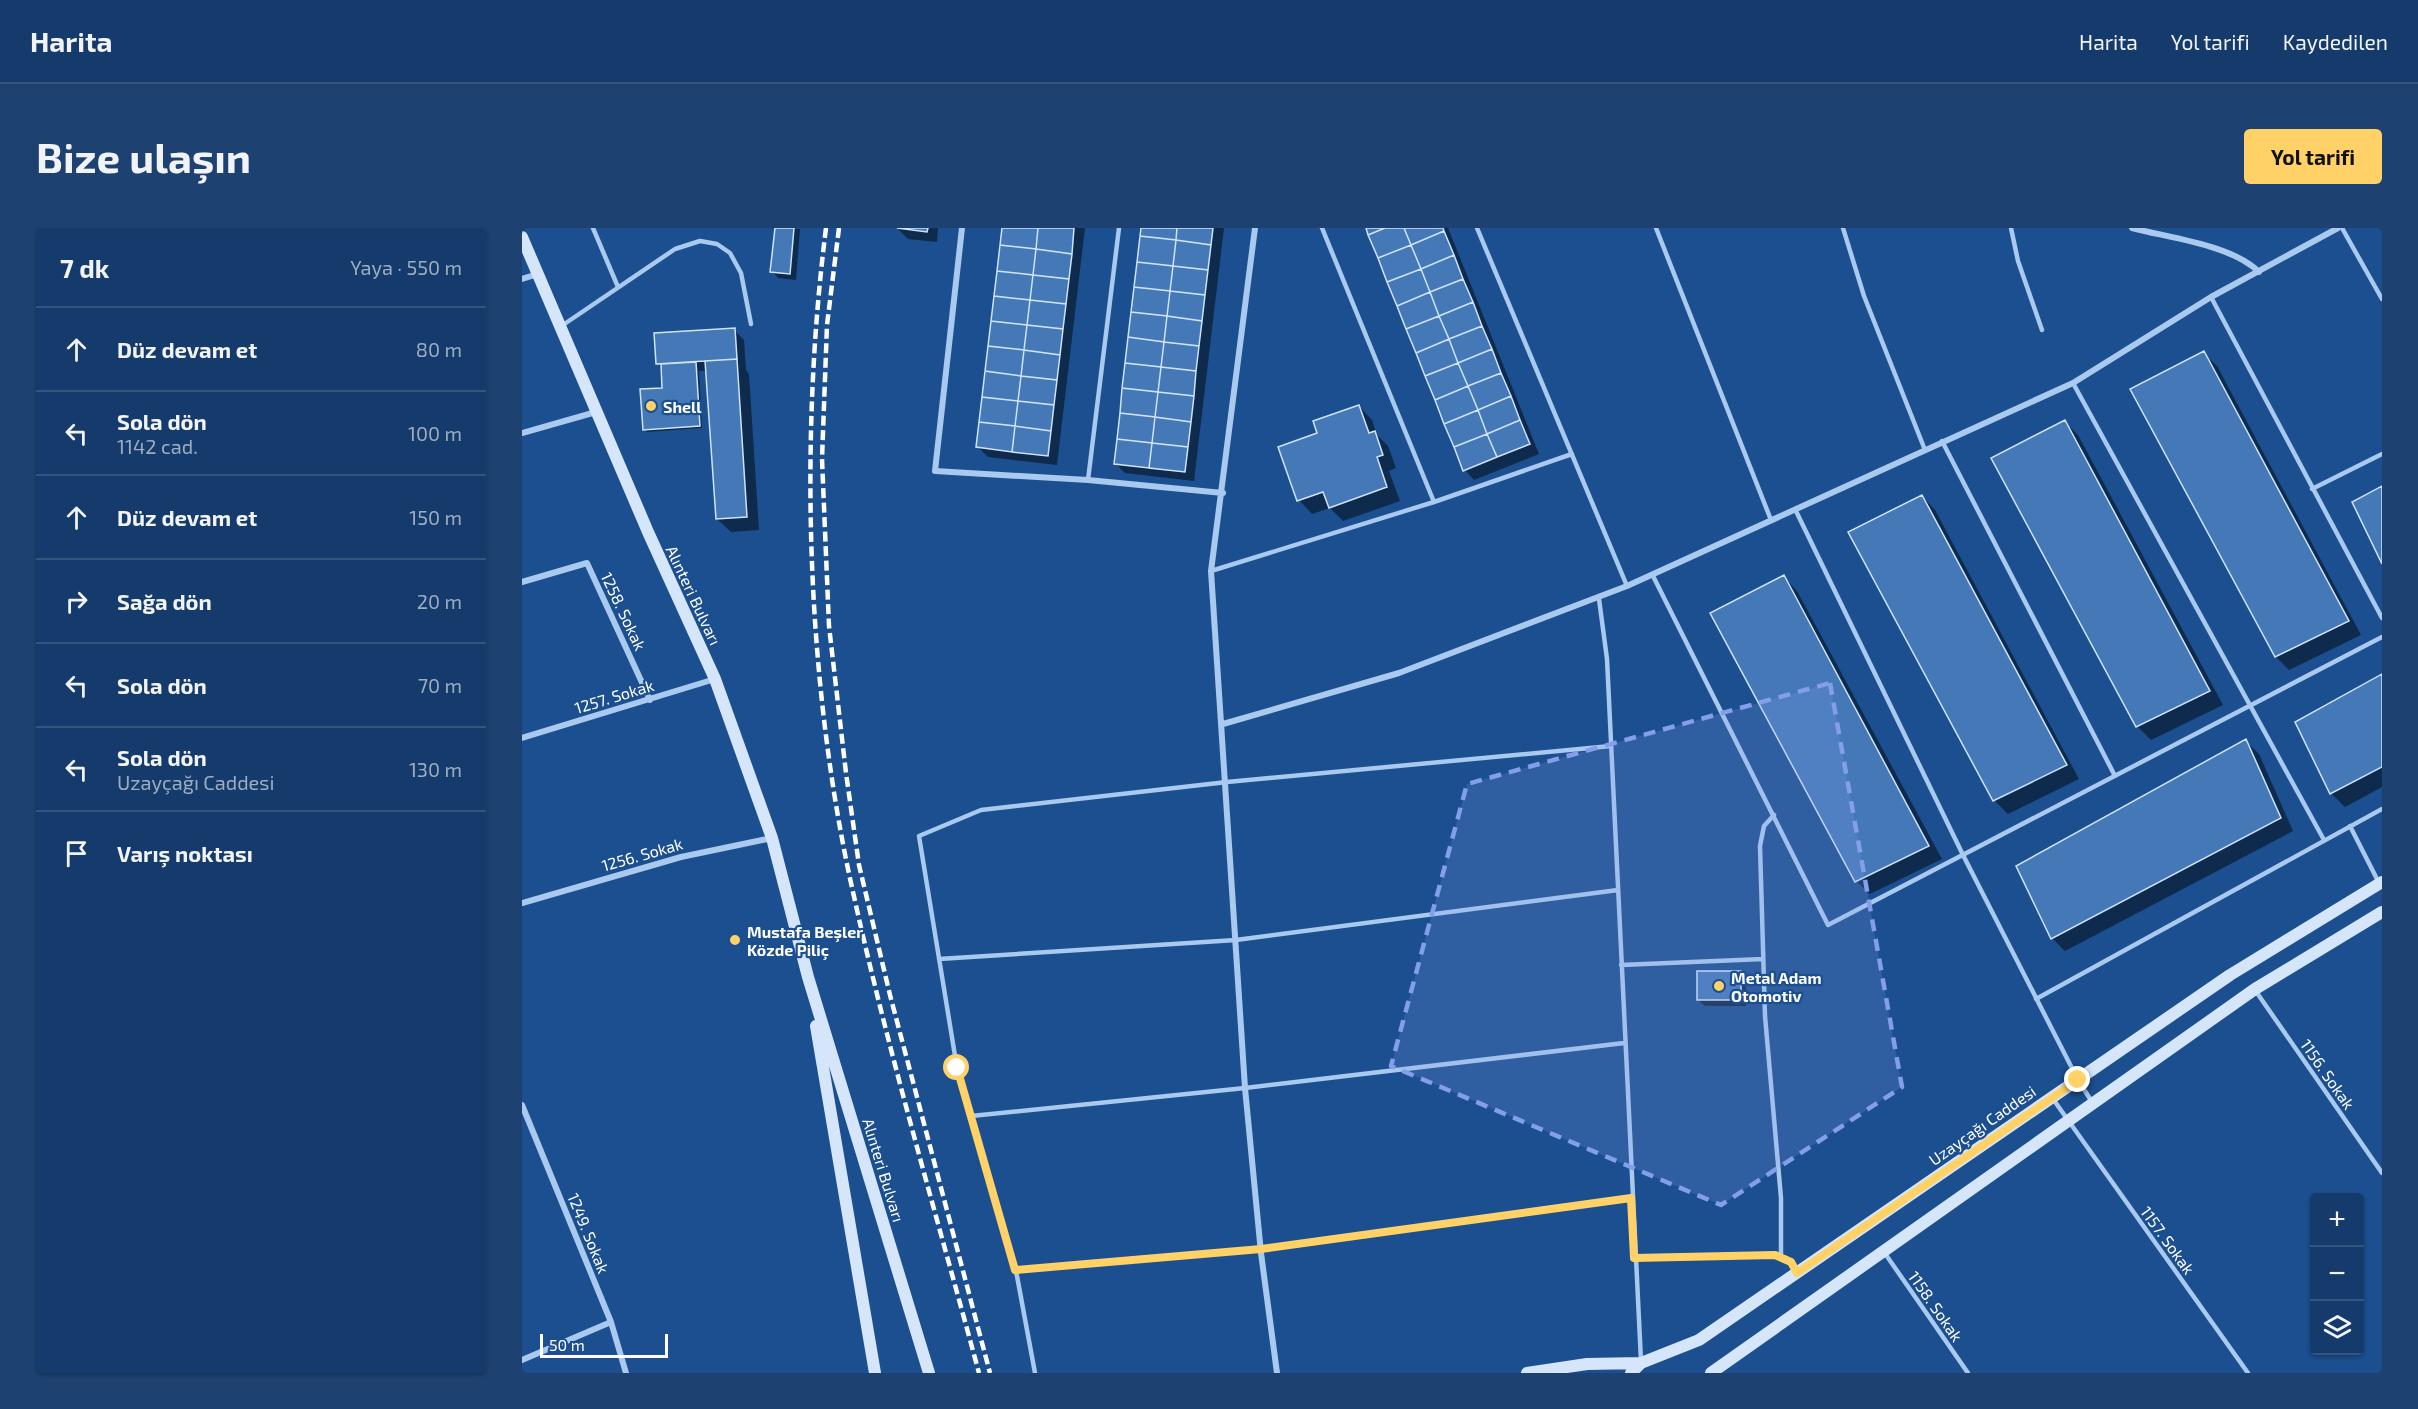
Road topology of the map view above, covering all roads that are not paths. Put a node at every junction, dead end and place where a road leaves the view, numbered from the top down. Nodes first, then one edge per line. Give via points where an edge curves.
1 (593, 228) edge
2 (962, 228) edge
3 (1119, 228) edge
4 (1255, 228) edge
5 (1322, 228) edge
6 (1477, 228) edge
7 (1656, 228) edge
8 (1843, 228) edge
9 (2011, 228) edge
10 (2132, 228) edge
11 (2340, 228) edge
12 (522, 237) edge
13 (2259, 272) junction
14 (538, 274) junction
15 (522, 279) edge
16 (618, 287) junction
17 (2211, 297) junction
18 (2382, 299) edge
19 (751, 324) dead end
20 (561, 327) junction
21 (2042, 330) dead end
22 (2073, 383) junction
23 (597, 411) junction
24 (522, 433) edge
25 (1942, 441) junction
26 (1925, 450) junction
27 (1572, 454) junction
28 (2382, 454) edge
29 (1088, 480) junction
30 (2312, 489) junction
31 (1223, 493) junction
32 (1434, 502) junction
33 (1795, 509) junction
34 (1771, 520) junction
35 (1211, 571) junction
36 (1652, 574) junction
37 (522, 582) edge
38 (1627, 586) junction
39 (1599, 599) junction
40 (2382, 618) edge
41 (2382, 637) edge
42 (715, 679) junction
43 (650, 700) junction
44 (2252, 704) junction
45 (1223, 724) junction
46 (522, 738) edge
47 (1611, 746) junction
48 (2115, 776) junction
49 (1227, 782) junction
50 (2382, 809) edge
51 (1773, 815) junction
52 (2350, 826) junction
53 (772, 838) junction
54 (2324, 840) junction
55 (1963, 855) junction
56 (2381, 883) edge
57 (1618, 890) junction
58 (522, 903) edge
59 (2382, 912) edge
60 (1236, 940) junction
61 (939, 959) junction
62 (1763, 959) junction
63 (1621, 965) junction
64 (808, 977) junction
65 (2255, 989) junction
66 (2036, 999) junction
67 (1624, 1043) junction
68 (2078, 1080) junction
69 (1245, 1088) junction
70 (2052, 1097) junction
71 (2093, 1103) junction
72 (522, 1105) edge
73 (971, 1116) junction
74 (2069, 1121) junction
75 (2382, 1173) edge
76 (1631, 1198) junction
77 (1261, 1249) junction
78 (1884, 1252) junction
79 (1781, 1256) junction
80 (1634, 1258) junction
81 (1015, 1270) junction
82 (1797, 1273) junction
83 (610, 1322) junction
84 (522, 1360) edge
85 (1641, 1363) junction
86 (626, 1373) edge
87 (875, 1373) edge
88 (929, 1373) edge
89 (1035, 1373) edge
90 (1277, 1373) edge
91 (1527, 1373) edge
92 (1631, 1373) edge
93 (1711, 1373) edge
94 (1968, 1373) edge
95 (2248, 1373) edge

1 - 16 lane
2 - 29 street via 935,471
3 - 29 lane
4 - 31 street
5 - 32 lane
6 - 27 lane
7 - 34 lane
8 - 26 lane via 1864,296
9 - 21 lane
10 - 13 street via 2232,254
11 - 13 street
11 - 18 lane
12 - 14 main road, Alınteri Bulvarı
13 - 17 street
14 - 15 street
14 - 20 main road, Alınteri Bulvarı
16 - 19 lane via 683,244 709,242 730,253 741,273
16 - 20 lane
17 - 22 street
17 - 30 lane
20 - 23 main road, Alınteri Bulvarı
22 - 25 street
22 - 44 lane
23 - 24 street
23 - 42 main road, Alınteri Bulvarı
25 - 26 street
25 - 48 lane
26 - 33 street
27 - 32 lane
27 - 38 lane
28 - 30 lane
29 - 31 street
30 - 40 lane
31 - 35 street
32 - 35 lane
33 - 34 street
33 - 55 lane
34 - 36 street
35 - 45 street
36 - 38 street
36 - 51 lane
37 - 43 street, 1258. Sokak via 586,563
38 - 39 street
39 - 45 street via 1399,673
39 - 47 lane via 1607,659
41 - 44 lane
42 - 43 street, 1257. Sokak
42 - 53 main road, Alınteri Bulvarı
43 - 46 street, 1257. Sokak
44 - 48 lane
44 - 54 lane
45 - 49 street
47 - 49 lane
47 - 57 lane
48 - 55 lane
49 - 60 street
49 - 61 lane via 981,810 919,836
50 - 52 lane
51 - 55 lane via 1828,925
51 - 62 lane via 1760,839
52 - 54 lane
52 - 56 lane
53 - 58 street, 1256. Sokak via 681,856
53 - 64 main road, Alınteri Bulvarı
54 - 66 lane
55 - 66 lane
56 - 68 main road, Uzayçağı Caddesi via 2230,975
57 - 60 lane
57 - 63 lane
59 - 65 main road
60 - 61 lane
60 - 69 street
61 - 73 lane via 957,1068
62 - 63 lane
62 - 79 lane
63 - 67 lane
64 - 87 main road, Alınteri Bulvarı
64 - 88 main road, Alınteri Bulvarı
65 - 71 main road
65 - 75 lane, 1156. Sokak
66 - 68 lane
67 - 69 lane
67 - 76 lane
68 - 70 main road, Uzayçağı Caddesi
68 - 71 lane
69 - 73 lane
69 - 77 street
70 - 74 lane, 1157. Sokak
70 - 82 main road, Uzayçağı Caddesi
71 - 74 main road
72 - 83 street, 1249. Sokak
73 - 81 lane
74 - 78 main road
74 - 95 lane, 1157. Sokak
76 - 77 lane
76 - 80 lane
77 - 81 lane
77 - 90 street
78 - 93 main road
78 - 94 lane, 1158. Sokak
79 - 80 lane
79 - 82 lane via 1791,1262
80 - 85 lane
81 - 89 lane
82 - 85 main road, Uzayçağı Caddesi via 1699,1340
83 - 84 street
83 - 86 street, 1249. Sokak
85 - 91 main road via 1587,1364
85 - 92 main road, Uzayçağı Caddesi

